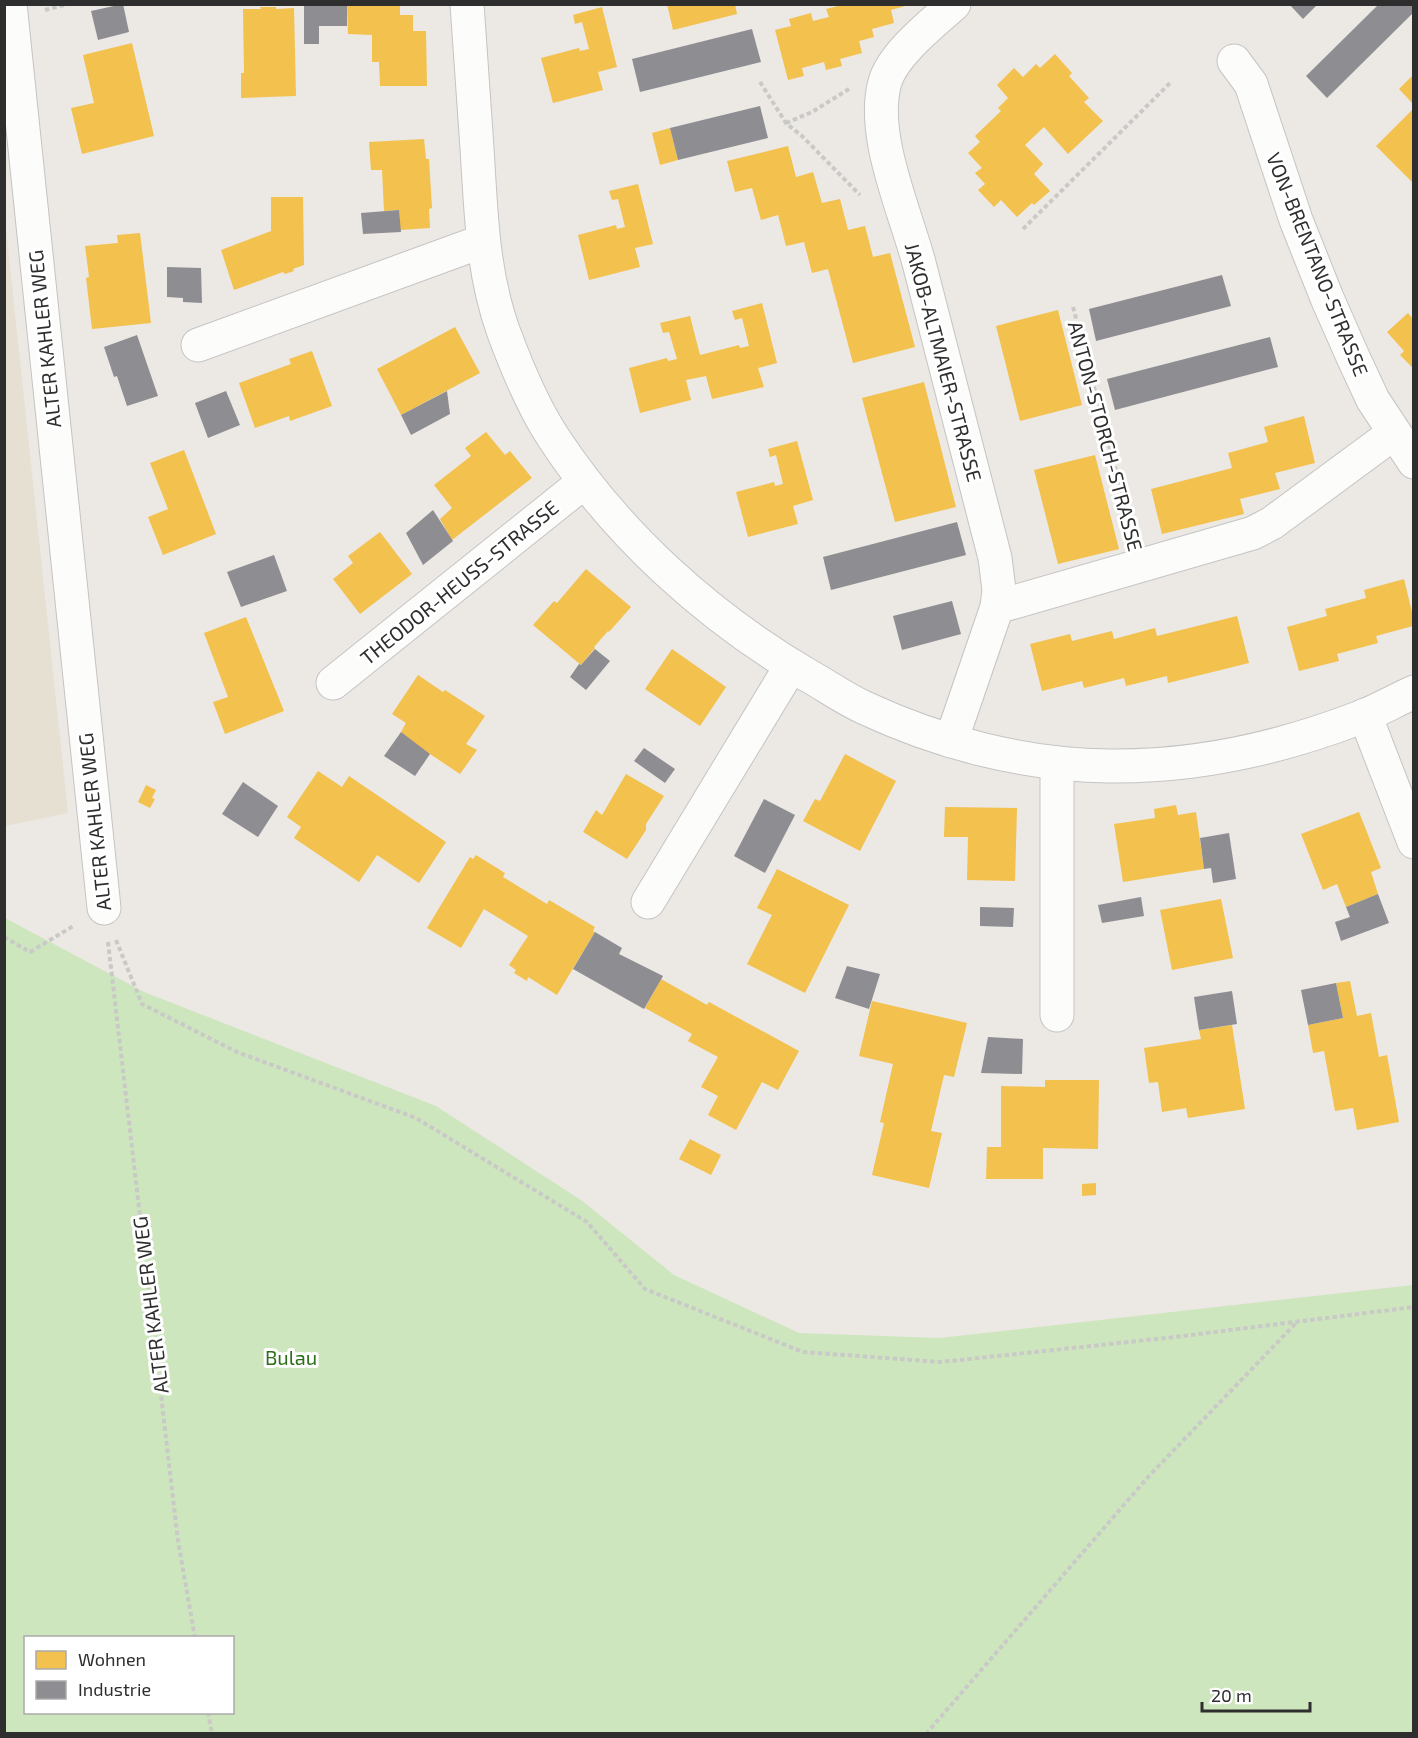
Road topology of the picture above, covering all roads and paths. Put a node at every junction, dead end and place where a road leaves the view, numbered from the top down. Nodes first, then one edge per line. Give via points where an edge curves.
1 (10, 4) edge
2 (467, 4) edge
3 (954, 4) edge
4 (897, 58) junction
5 (1234, 61) dead end
6 (760, 82) dead end
7 (1171, 82) dead end
8 (786, 123) junction
9 (867, 203) dead end
10 (1023, 229) dead end
11 (483, 240) junction
12 (1073, 307) dead end
13 (198, 345) dead end
14 (1394, 433) junction
15 (1413, 462) edge
16 (584, 482) junction
17 (1140, 566) junction
18 (998, 607) junction
19 (791, 666) junction
20 (333, 683) dead end
21 (1413, 692) edge
22 (1365, 715) junction
23 (951, 741) junction
24 (1057, 763) junction
25 (1413, 842) edge
26 (648, 902) dead end
27 (104, 908) junction
28 (4, 937) edge
29 (1057, 1015) dead end
30 (1413, 1307) edge
31 (1297, 1322) junction
32 (195, 1636) edge
33 (208, 1714) edge
34 (212, 1734) edge
35 (926, 1734) edge

1 - 27 street, ALTER KAHLER WEG
2 - 11 street
3 - 4 street, JAKOB-ALTMAIER-STRASSE
4 - 8 path via 812,112
4 - 18 street, JAKOB-ALTMAIER-STRASSE via 885,80 882,105 889,163 995,558
5 - 14 street, VON-BRENTANO-STRASSE via 1251,84 1290,203 1333,313 1373,400
6 - 8 path
7 - 10 path
8 - 9 path
11 - 13 street
11 - 16 street via 490,289 516,365 552,435
12 - 17 path, ANTON-STORCH-STRASSE
14 - 15 street, VON-BRENTANO-STRASSE
14 - 17 street, ANTON-STORCH-STRASSE via 1253,533
16 - 19 street via 640,546 694,595
16 - 20 street, THEODOR-HEUSS-STRASSE
17 - 18 street, ANTON-STORCH-STRASSE
18 - 23 street, JAKOB-ALTMAIER-STRASSE
19 - 23 street via 861,707
19 - 26 street
21 - 22 street
22 - 24 street via 1296,740 1210,758 1161,765
22 - 25 street
23 - 24 street
24 - 29 street
27 - 28 path via 30,952
27 - 31 path via 142,1004 237,1052 416,1118 587,1222 645,1289 803,1352 941,1362
27 - 32 path, ALTER KAHLER WEG via 177,1530
30 - 31 path
31 - 35 path via 1148,1477
33 - 34 path

